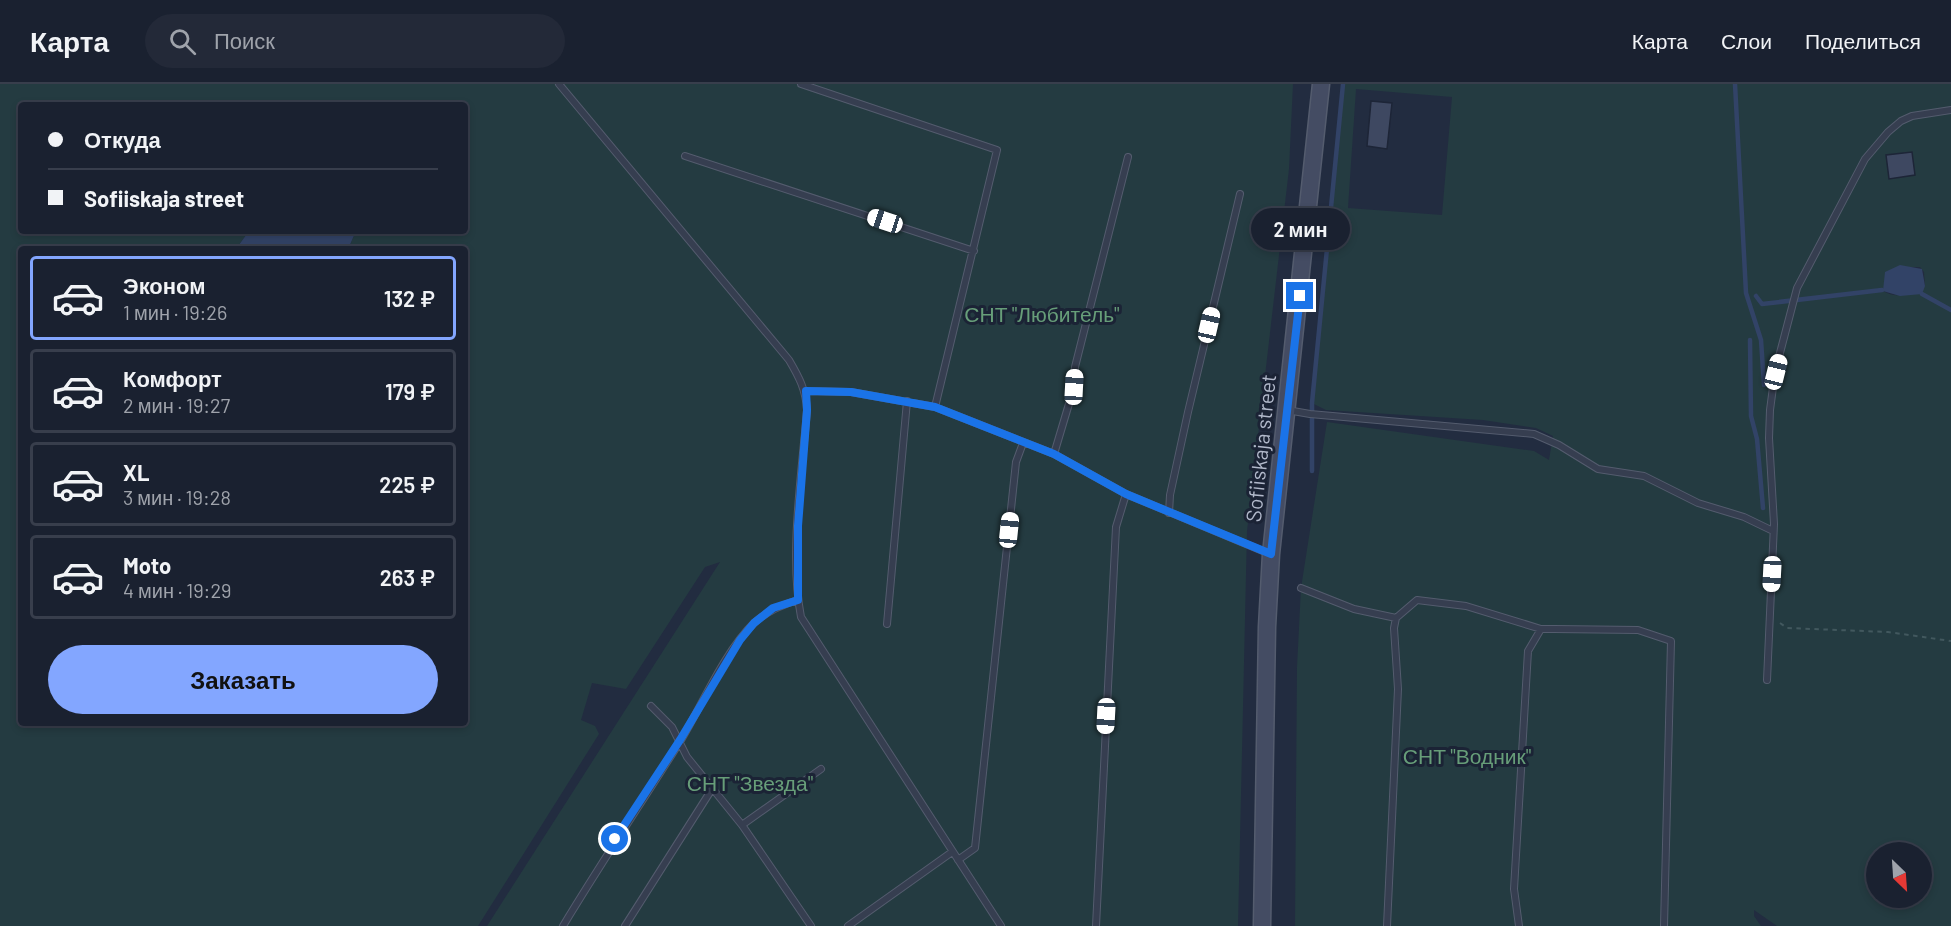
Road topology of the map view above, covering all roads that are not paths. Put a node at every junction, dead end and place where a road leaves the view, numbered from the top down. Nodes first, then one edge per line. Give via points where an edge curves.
1 (559, 84) edge
2 (801, 84) edge
3 (1321, 84) edge
4 (1951, 111) edge
5 (685, 156) dead end
6 (1128, 157) dead end
7 (1239, 195) dead end
8 (974, 251) junction
9 (806, 391) junction
10 (907, 401) junction
11 (935, 407) junction
12 (1287, 410) junction
13 (1023, 443) junction
14 (1054, 454) junction
15 (1126, 494) junction
16 (1169, 513) junction
17 (1773, 531) junction
18 (1271, 554) junction
19 (1301, 588) dead end
20 (798, 600) junction
21 (1396, 618) junction
22 (887, 624) dead end
23 (1541, 629) junction
24 (1767, 680) dead end
25 (651, 706) dead end
26 (680, 740) junction
27 (821, 769) dead end
28 (712, 789) junction
29 (742, 825) junction
30 (952, 852) junction
31 (958, 860) junction
32 (563, 926) edge
33 (625, 926) edge
34 (811, 926) edge
35 (848, 926) edge
36 (1001, 926) edge
37 (1096, 926) edge
38 (1262, 926) edge
39 (1388, 926) edge
40 (1519, 926) edge
41 (1664, 926) edge

1 - 9 lane via 789,360
2 - 8 lane via 997,150
3 - 12 main road, Sofiiskaja street
4 - 17 lane via 1912,116 1888,132 1865,159 1797,288 1770,410
5 - 8 lane
6 - 14 lane via 1075,367 1074,387
7 - 16 lane via 1188,412
8 - 11 lane
9 - 10 lane via 851,392
9 - 20 lane
10 - 11 lane
10 - 22 lane
11 - 13 lane
12 - 17 lane via 1534,434 1598,469 1644,476 1698,503
12 - 18 main road, Sofiiskaja street
13 - 14 lane
13 - 31 lane via 1017,462 975,849
14 - 15 lane
15 - 16 lane
15 - 37 lane via 1116,527
16 - 18 lane
17 - 24 lane
18 - 38 main road, Sofiiskaja street
19 - 21 lane via 1354,609
20 - 26 lane via 773,608 754,623
20 - 30 lane via 809,632
21 - 23 lane via 1417,600 1466,606
21 - 39 lane via 1398,689
23 - 40 lane via 1528,651 1514,889
23 - 41 lane via 1638,630 1671,641
25 - 26 lane
26 - 28 lane via 687,757
26 - 32 lane
27 - 29 lane
28 - 29 lane
28 - 33 lane
29 - 34 lane
30 - 31 lane
30 - 35 lane
31 - 36 lane

